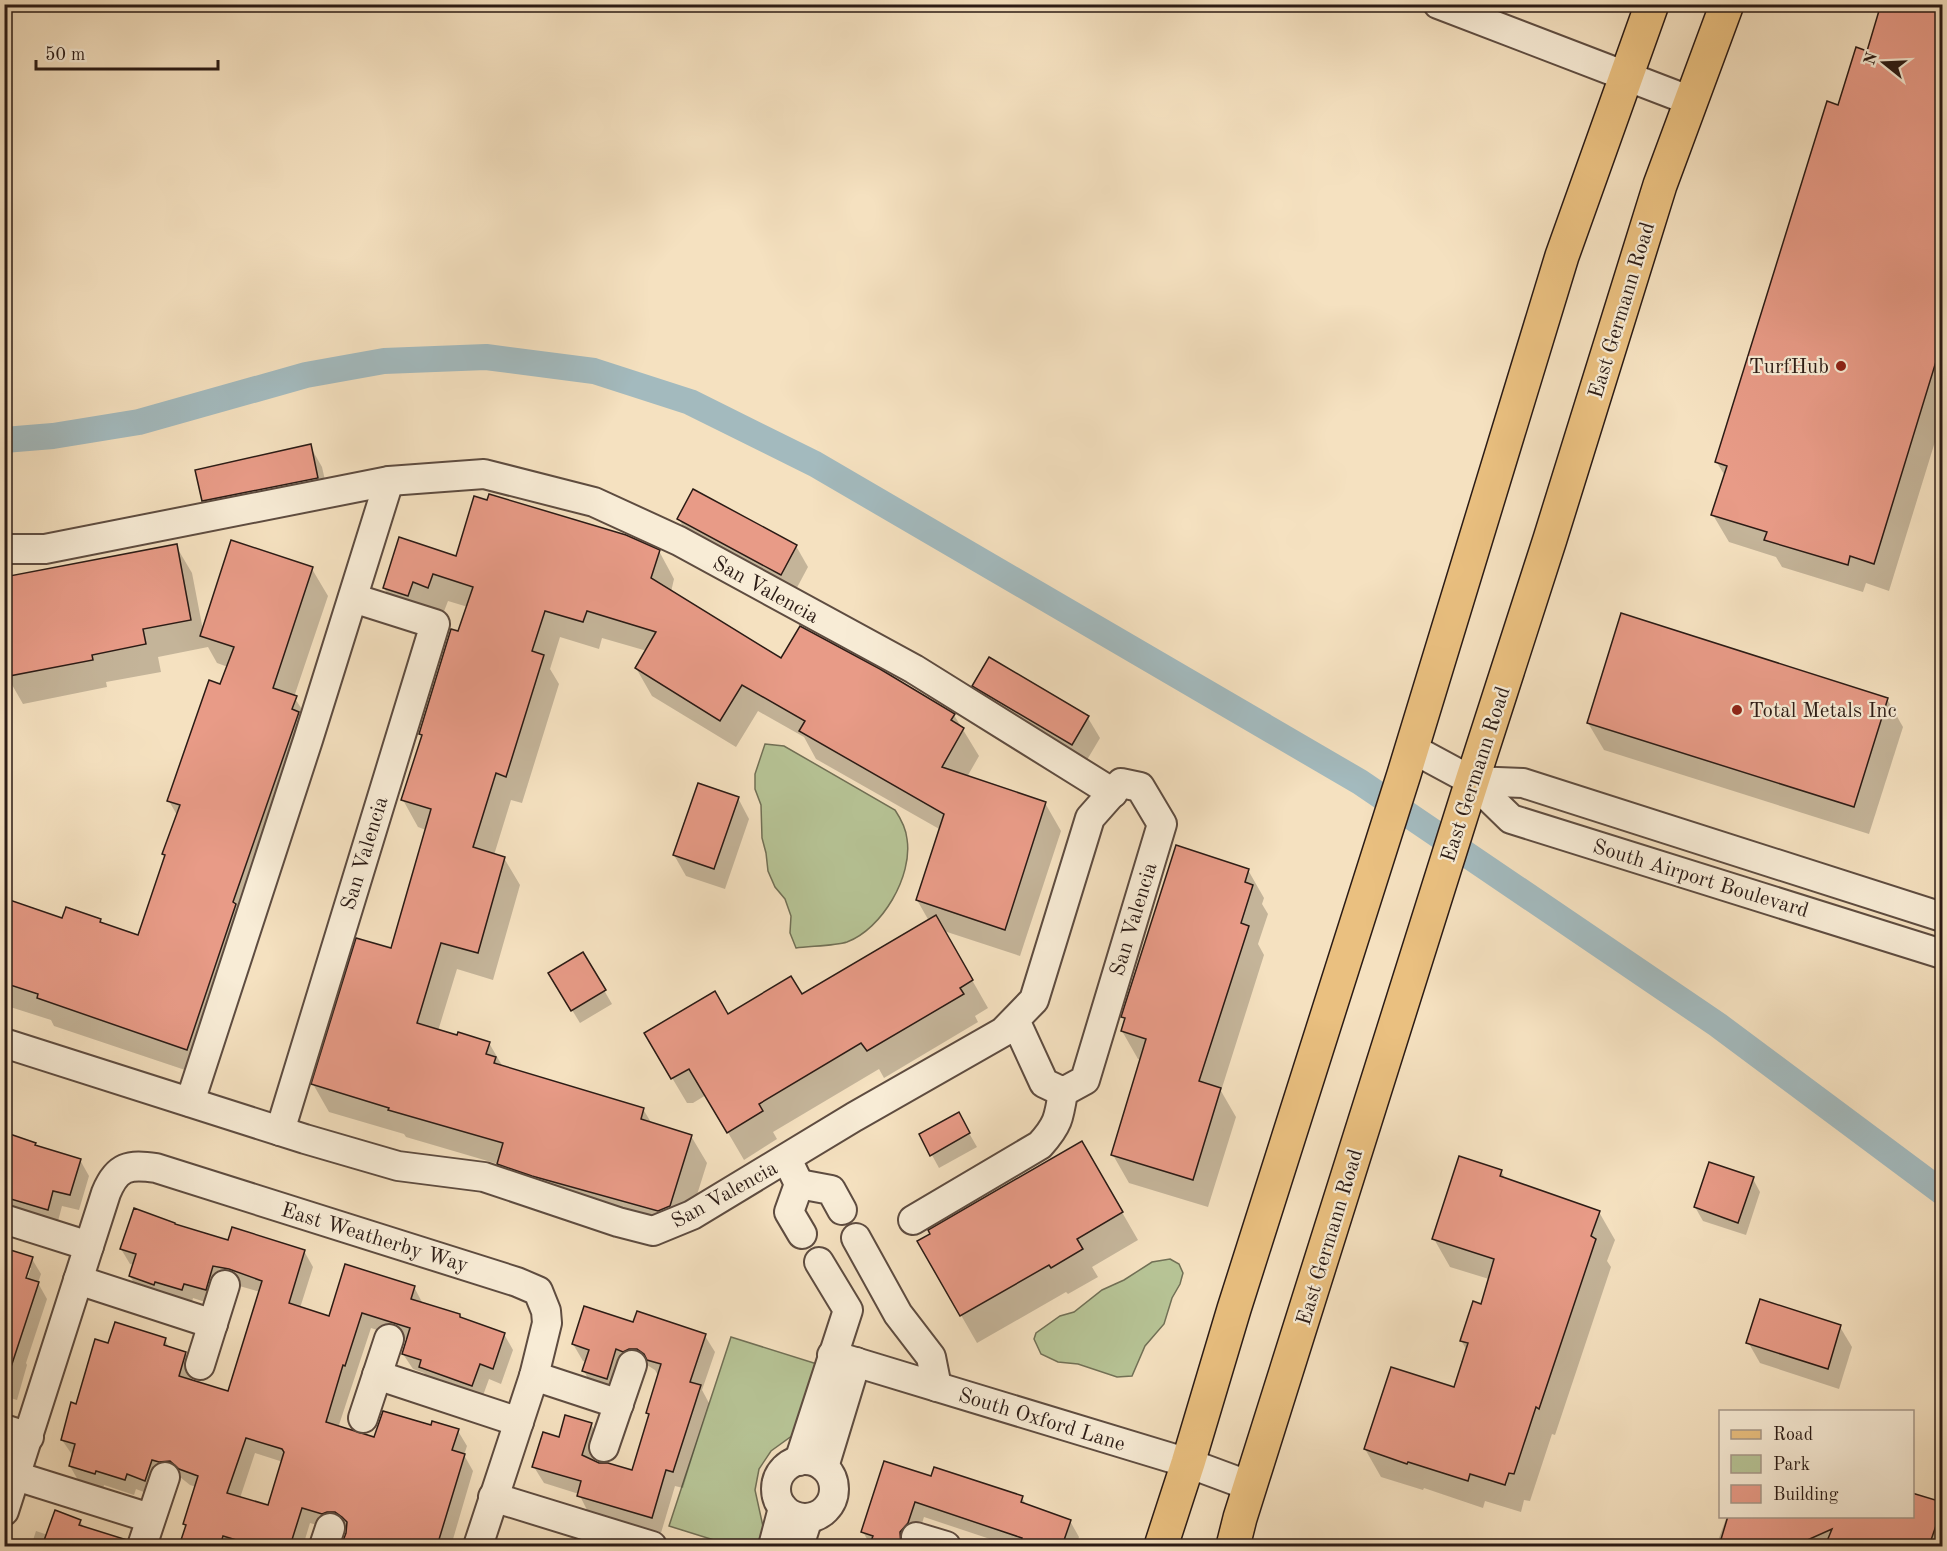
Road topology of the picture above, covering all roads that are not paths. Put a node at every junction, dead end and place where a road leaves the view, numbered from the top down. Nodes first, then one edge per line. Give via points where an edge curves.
1 (1438, 4) edge
2 (1652, 4) edge
3 (1727, 4) edge
4 (1625, 76) junction
5 (1691, 101) junction
6 (389, 481) junction
7 (4, 549) edge
8 (353, 598) junction
9 (1407, 761) junction
10 (1472, 781) junction
11 (1113, 793) junction
12 (1905, 905) junction
13 (1942, 917) edge
14 (1894, 938) junction
15 (1942, 954) edge
16 (1015, 1020) junction
17 (4, 1043) edge
18 (1063, 1092) junction
19 (190, 1102) junction
20 (280, 1131) junction
21 (787, 1159) junction
22 (799, 1184) junction
23 (842, 1210) dead end
24 (4, 1219) edge
25 (913, 1220) dead end
26 (802, 1234) dead end
27 (856, 1238) dead end
28 (89, 1246) junction
29 (819, 1262) dead end
30 (877, 1276) junction
31 (78, 1280) junction
32 (225, 1285) dead end
33 (840, 1297) junction
34 (213, 1324) junction
35 (389, 1339) dead end
36 (844, 1359) junction
37 (200, 1365) dead end
38 (632, 1365) dead end
39 (377, 1376) junction
40 (534, 1376) junction
41 (937, 1387) junction
42 (619, 1404) junction
43 (363, 1418) dead end
44 (519, 1422) junction
45 (16, 1433) edge
46 (604, 1447) dead end
47 (1188, 1463) junction
48 (812, 1464) junction
49 (16, 1476) junction
50 (165, 1477) dead end
51 (1250, 1486) junction
52 (493, 1497) junction
53 (4, 1511) edge
54 (795, 1513) junction
55 (150, 1518) junction
56 (916, 1537) dead end
57 (142, 1546) edge
58 (478, 1546) edge
59 (652, 1546) edge
60 (773, 1546) edge
61 (799, 1546) edge
62 (946, 1546) edge
63 (1161, 1546) edge
64 (1233, 1546) edge

1 - 4 street
2 - 4 main road
3 - 5 main road, East Germann Road
4 - 5 street
4 - 9 main road via 1562,256
5 - 10 main road, East Germann Road via 1660,185
6 - 7 street, San Valencia via 45,549
6 - 8 street
6 - 11 street, San Valencia via 484,474 594,502 679,541 914,669
8 - 19 street
8 - 20 street, San Valencia via 435,624
9 - 10 street, South Airport Boulevard
9 - 47 main road
10 - 12 street, South Airport Boulevard via 1523,783
10 - 14 street, South Airport Boulevard via 1511,819
10 - 51 main road, East Germann Road
11 - 16 street, San Valencia via 1090,818 1034,1000
11 - 18 street, San Valencia via 1121,783 1140,787 1162,824 1085,1080
12 - 13 street, South Airport Boulevard
12 - 14 street
14 - 15 street, South Airport Boulevard
16 - 18 street via 1044,1083
16 - 21 street, San Valencia via 1003,1032
17 - 19 street, San Valencia
18 - 25 street via 1053,1130 1040,1145
19 - 20 street, San Valencia
20 - 21 street, San Valencia via 398,1166 484,1177 653,1231 692,1215
21 - 22 street, San Valencia
22 - 23 street, San Valencia via 831,1190
22 - 26 street, San Valencia via 789,1212
24 - 28 street
27 - 30 street
28 - 31 street
28 - 40 street, East Weatherby Way via 112,1178 127,1167 156,1168 538,1291 548,1323
29 - 33 street
30 - 33 street
30 - 41 street via 898,1314 931,1357
31 - 34 street
31 - 45 street
32 - 34 street
33 - 36 street via 848,1310
34 - 37 street
35 - 39 street
36 - 41 street, South Oxford Lane
36 - 48 street
38 - 42 street
39 - 43 street
39 - 44 street
40 - 42 street
40 - 44 street, East Weatherby Way
41 - 47 street, South Oxford Lane
42 - 46 street
44 - 52 street, East Weatherby Way
45 - 49 street
47 - 51 street, South Oxford Lane
47 - 63 main road
48 - 54 street via 790,1465 778,1480 778,1499
48 - 54 street via 830,1474 834,1484 831,1502 817,1515
49 - 53 street
49 - 55 street
50 - 55 street
51 - 64 main road, East Germann Road
52 - 58 street, East Weatherby Way
52 - 59 street
54 - 60 street
54 - 61 street
55 - 57 street
56 - 62 street

